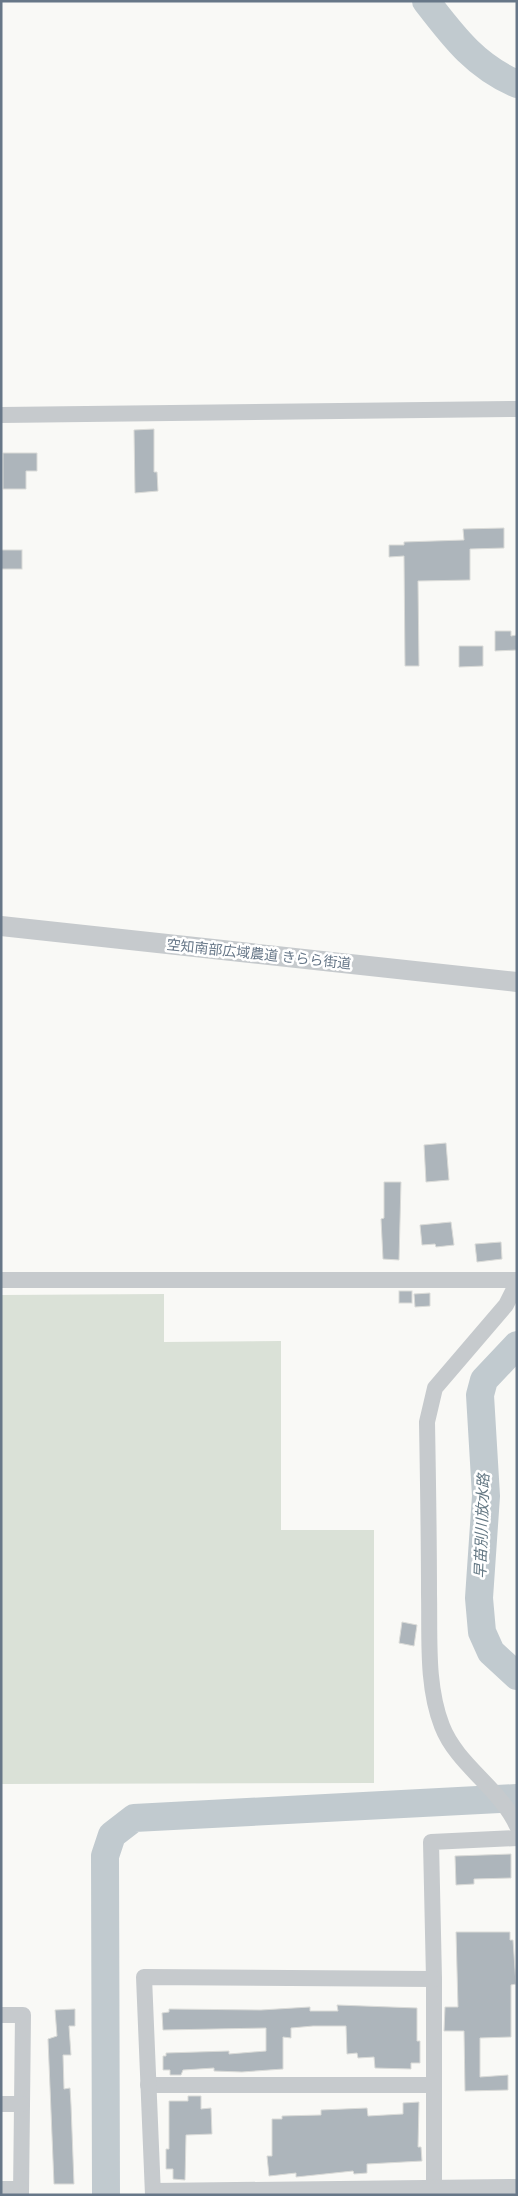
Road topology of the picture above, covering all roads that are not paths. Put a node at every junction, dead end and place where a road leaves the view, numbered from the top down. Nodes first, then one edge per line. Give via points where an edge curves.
1 (517, 409) edge
2 (1, 415) edge
3 (1, 926) edge
4 (517, 982) edge
5 (1, 1280) edge
6 (517, 1282) edge
7 (517, 1826) edge
8 (517, 1838) edge
9 (434, 1979) junction
10 (1, 2015) edge
11 (148, 2085) junction
12 (434, 2085) junction
13 (1, 2104) edge
14 (22, 2104) junction
15 (517, 2187) edge
16 (434, 2188) junction
17 (1, 2190) edge
18 (21, 2192) edge
19 (153, 2193) edge

1 - 2 street
3 - 4 street, 空知南部広域農道 きらら街道
5 - 6 street
6 - 7 street via 506,1304 435,1388 427,1422 430,1659 436,1701 442,1727
8 - 9 street via 431,1842
9 - 11 street via 144,1977
9 - 12 street
10 - 14 street via 23,2015
11 - 12 street
11 - 19 street
12 - 16 street
13 - 14 street
14 - 18 street
15 - 16 street
16 - 19 street
17 - 18 street

